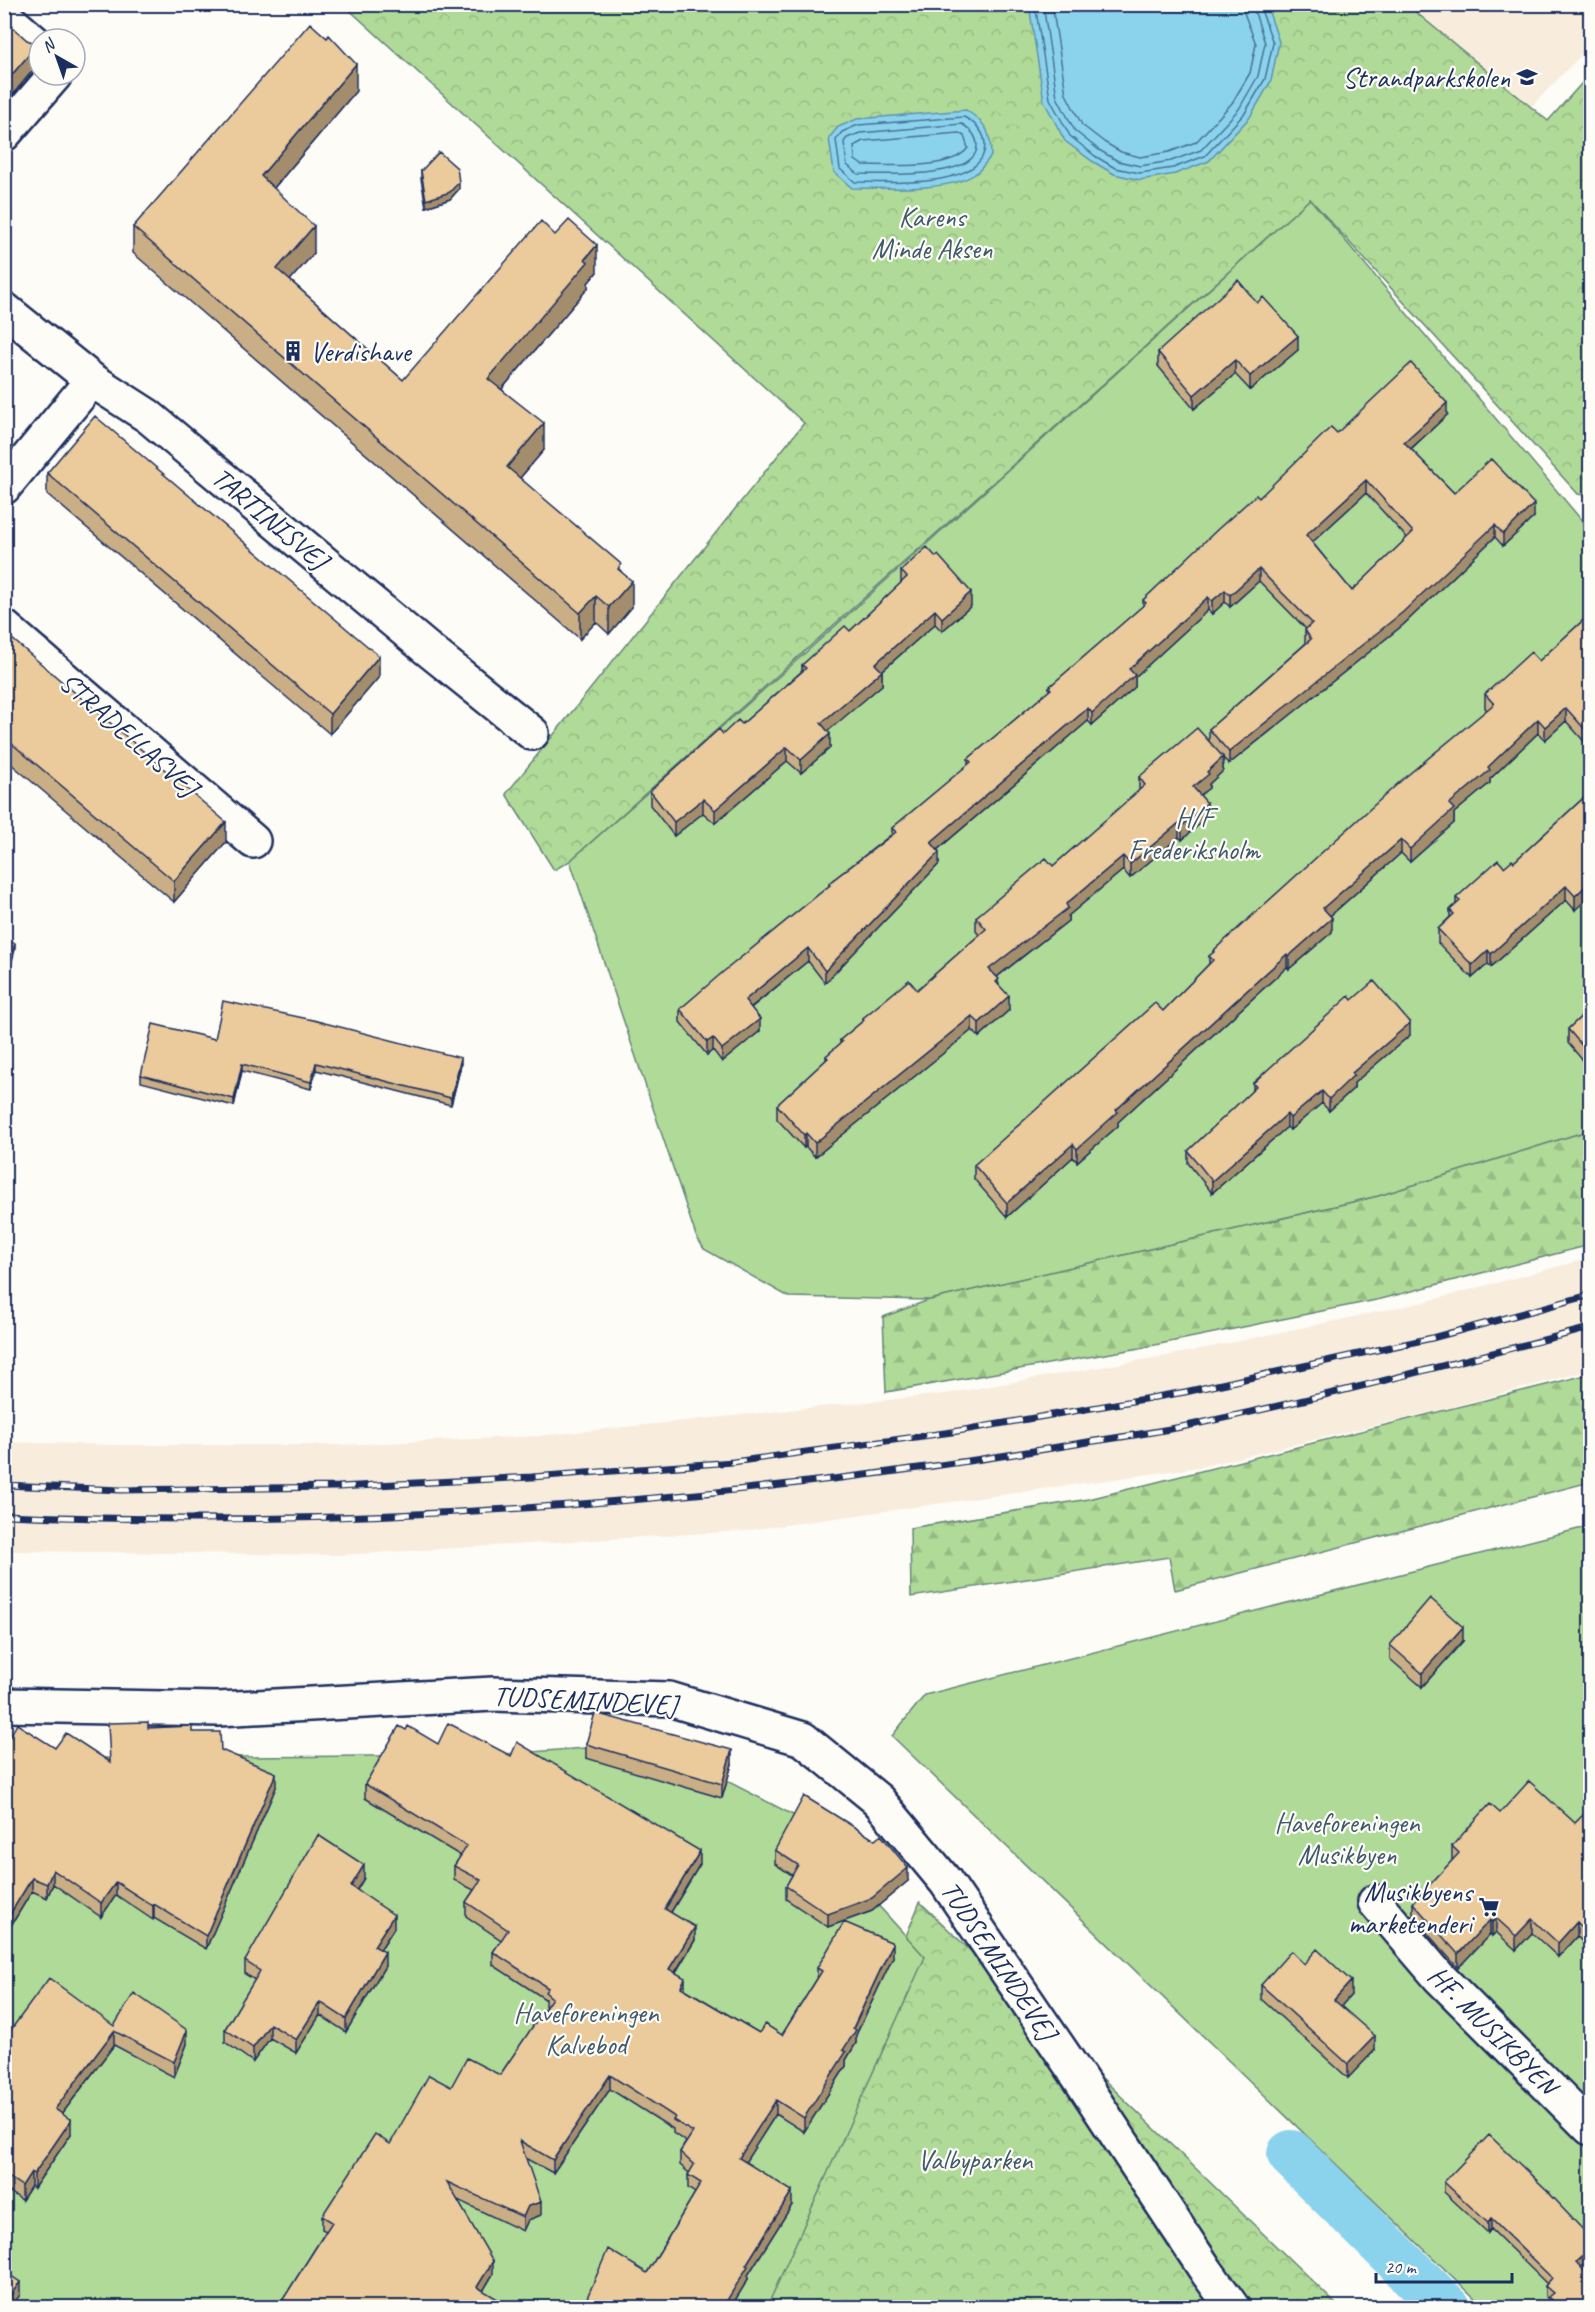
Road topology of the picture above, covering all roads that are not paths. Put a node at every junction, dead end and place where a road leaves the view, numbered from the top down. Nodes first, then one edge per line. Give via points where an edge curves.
1 (4, 16) edge
2 (27, 36) edge
3 (45, 87) edge
4 (4, 134) edge
5 (4, 309) edge
6 (92, 380) junction
7 (4, 487) edge
8 (4, 627) edge
9 (532, 733) dead end
10 (253, 841) dead end
11 (4, 1705) edge
12 (1375, 1902) dead end
13 (1590, 2128) edge
14 (1233, 2307) edge

1 - 2 street
3 - 4 street
5 - 6 street, TARTINISVEJ
6 - 7 street
6 - 9 street, TARTINISVEJ via 148,416
8 - 10 street, STRADELLASVEJ
11 - 14 street, TUDSEMINDEVEJ via 218,1709 493,1694 669,1699 803,1739 878,1800 946,1882
12 - 13 street, HF. MUSIKBYEN via 1439,1977

